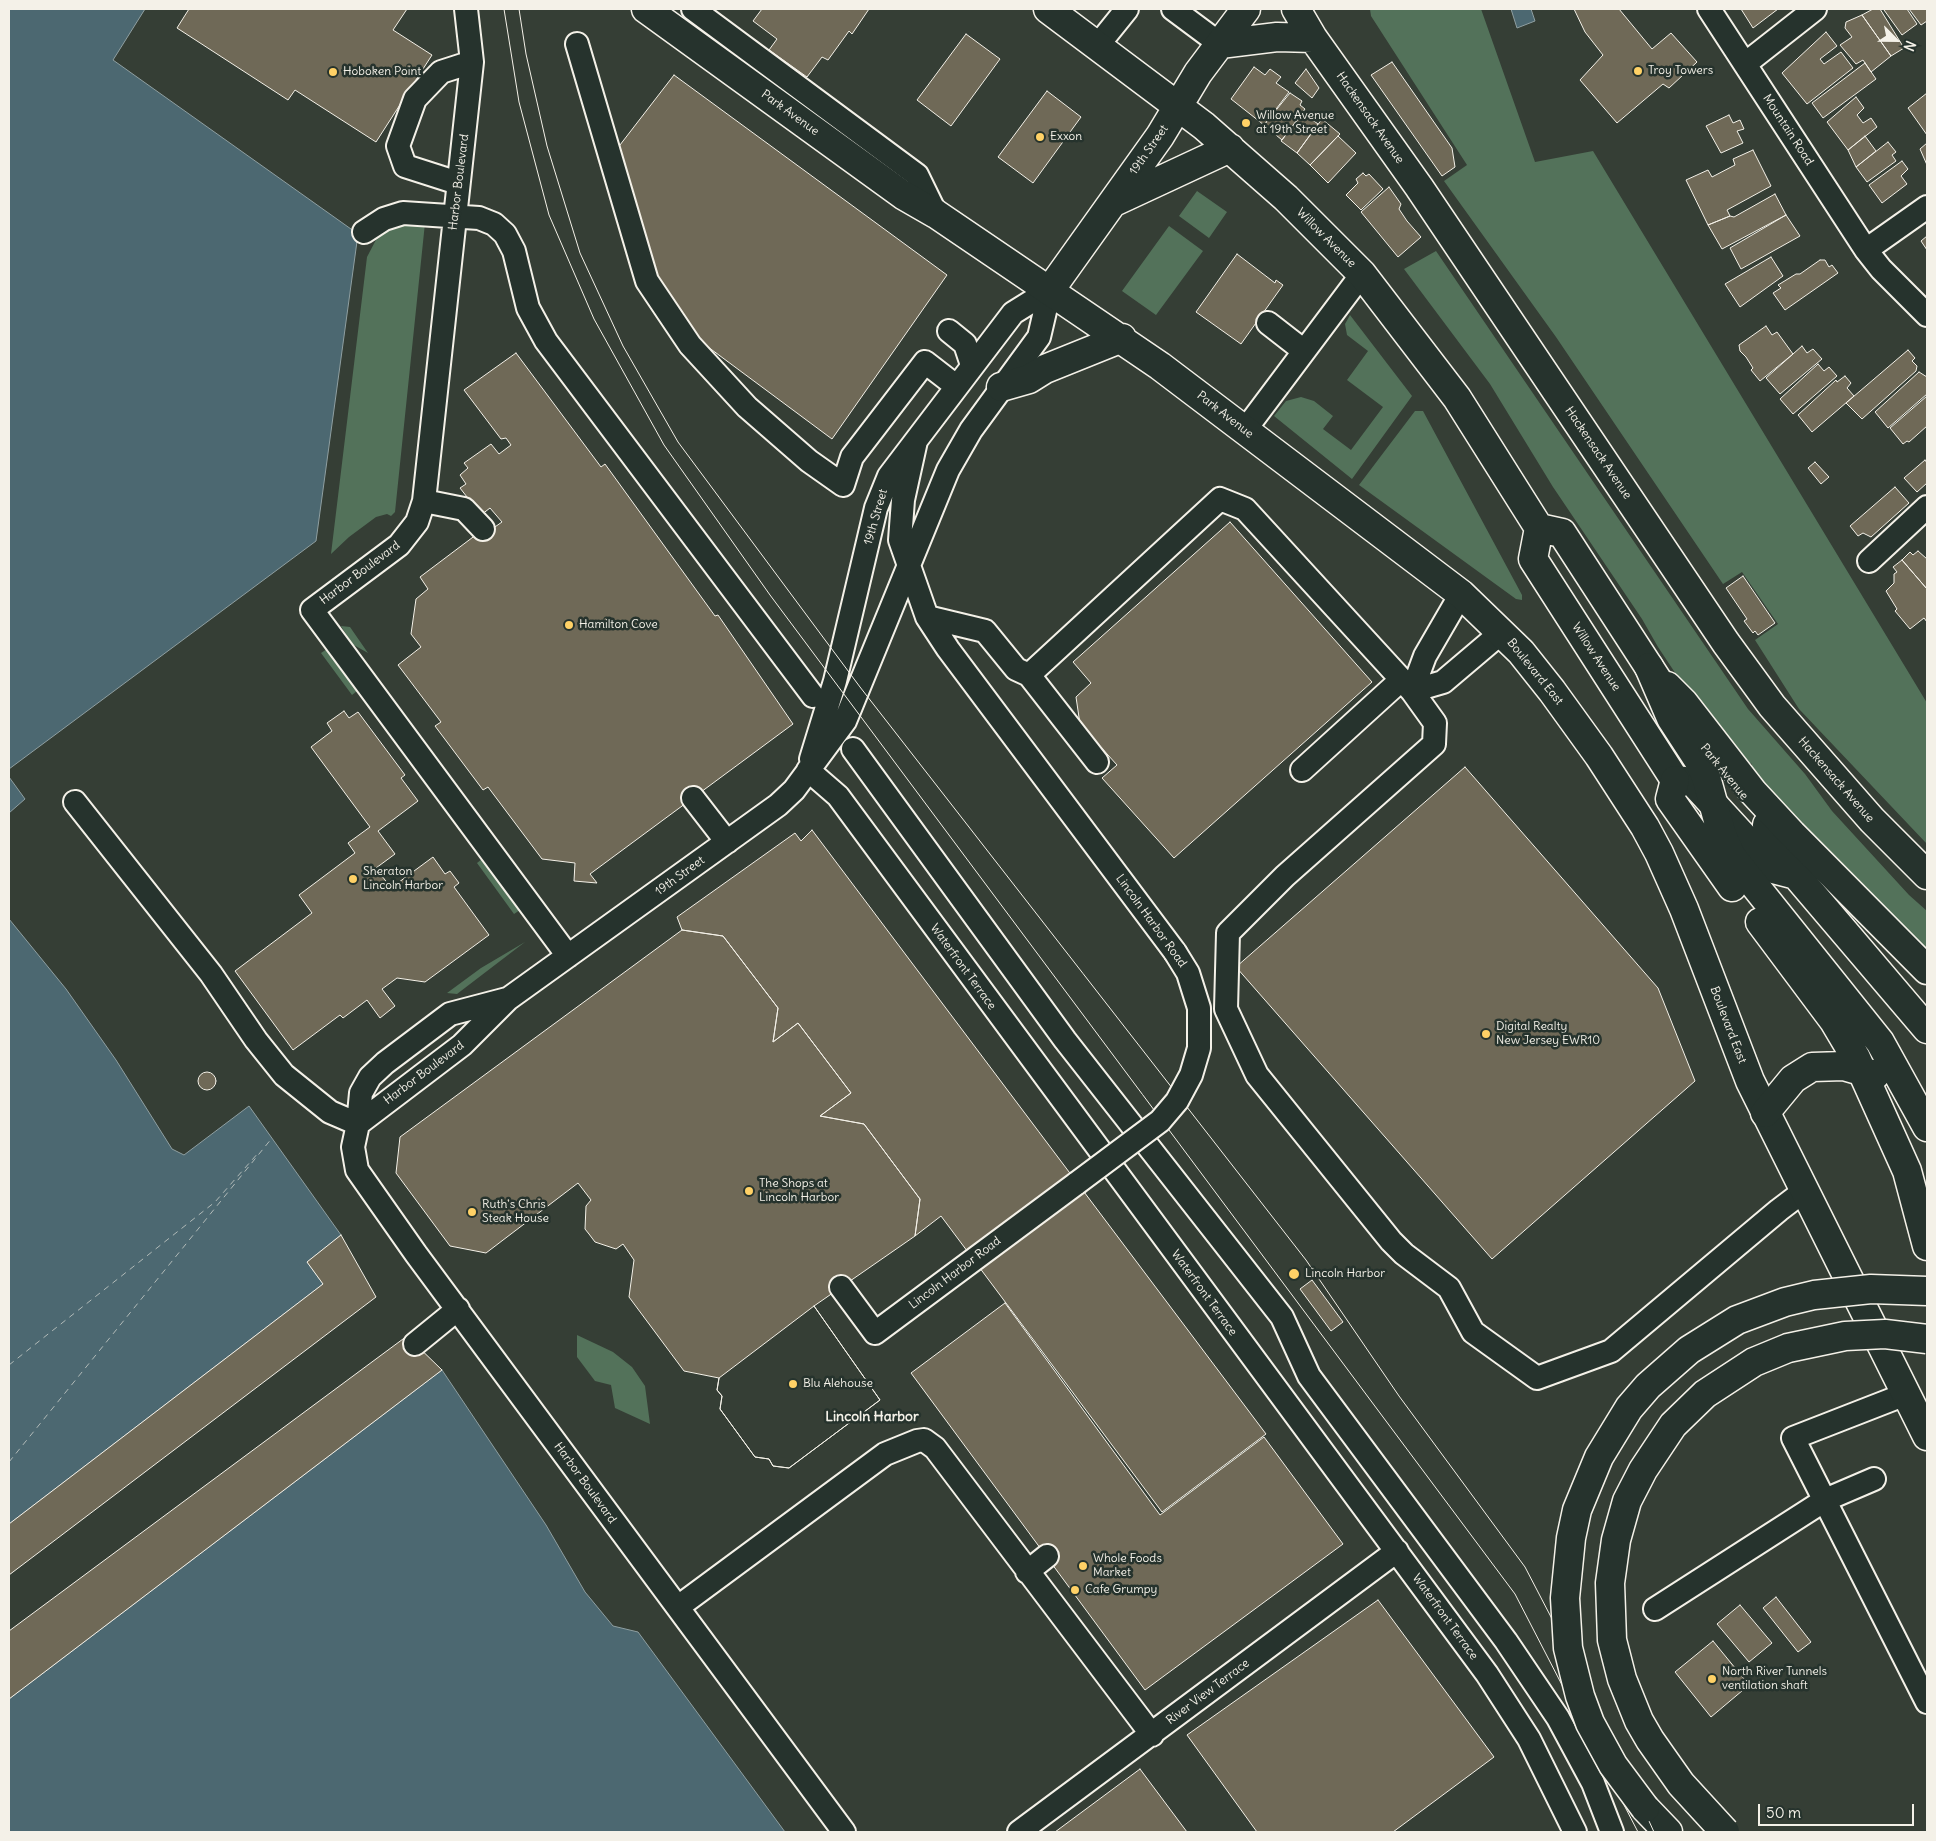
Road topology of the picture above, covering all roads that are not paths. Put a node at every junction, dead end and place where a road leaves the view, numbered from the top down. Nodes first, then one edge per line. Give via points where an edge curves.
1 (466, 9) edge
2 (646, 9) edge
3 (693, 9) edge
4 (1048, 9) edge
5 (1127, 9) edge
6 (1173, 9) edge
7 (1246, 9) edge
8 (1296, 9) edge
9 (1709, 9) edge
10 (1815, 9) edge
11 (1313, 38) junction
12 (577, 44) dead end
13 (1220, 44) junction
14 (1098, 45) junction
15 (472, 62) junction
16 (1745, 64) junction
17 (1179, 105) junction
18 (1230, 148) junction
19 (458, 183) junction
20 (1111, 204) junction
21 (1927, 207) edge
22 (936, 214) junction
23 (454, 215) junction
24 (364, 232) dead end
25 (1866, 250) junction
26 (1362, 274) junction
27 (1050, 290) junction
28 (1927, 315) edge
29 (1268, 323) dead end
30 (949, 331) dead end
31 (1122, 338) junction
32 (1304, 350) junction
33 (972, 365) junction
34 (956, 386) junction
35 (1001, 387) junction
36 (1245, 430) junction
37 (916, 441) junction
38 (424, 501) junction
39 (1927, 507) edge
40 (1538, 528) junction
41 (483, 529) dead end
42 (1868, 561) dead end
43 (908, 568) junction
44 (1461, 594) junction
45 (928, 617) junction
46 (1502, 632) junction
47 (1649, 667) junction
48 (1028, 674) junction
49 (1407, 686) junction
50 (813, 696) dead end
51 (853, 749) dead end
52 (1096, 762) dead end
53 (808, 770) junction
54 (1302, 770) dead end
55 (1675, 780) junction
56 (693, 798) dead end
57 (75, 802) dead end
58 (1713, 805) junction
59 (727, 842) junction
60 (1796, 875) junction
61 (1927, 875) edge
62 (568, 956) junction
63 (1927, 970) edge
64 (508, 999) junction
65 (1927, 1029) edge
66 (1862, 1071) junction
67 (1906, 1085) junction
68 (1765, 1113) junction
69 (358, 1124) junction
70 (1927, 1127) edge
71 (1804, 1192) junction
72 (1927, 1246) edge
73 (841, 1287) dead end
74 (1927, 1291) edge
75 (458, 1309) junction
76 (1927, 1340) edge
77 (415, 1344) dead end
78 (1906, 1394) junction
79 (1927, 1436) edge
80 (1874, 1479) dead end
81 (1825, 1500) junction
82 (1397, 1551) junction
83 (1047, 1556) dead end
84 (1027, 1572) junction
85 (678, 1607) junction
86 (1655, 1609) dead end
87 (1927, 1702) edge
88 (1152, 1735) junction
89 (844, 1832) edge
90 (1019, 1832) edge
91 (1575, 1832) edge
92 (1612, 1832) edge
93 (1668, 1832) edge
94 (1725, 1832) edge

1 - 15 street, Harbor Boulevard
2 - 22 main road, Park Avenue via 903,195
3 - 22 street via 917,175
4 - 14 main road, Willow Avenue
5 - 14 street
6 - 13 street
7 - 13 main road, 19th Street
8 - 11 main road, Hackensack Avenue
9 - 16 street, Mountain Road
10 - 16 street
11 - 13 main road via 1277,37
11 - 61 main road, Hackensack Avenue via 1419,187 1726,643 1772,706 1872,820
12 - 34 street via 646,282 690,345 747,407 809,461 843,485 852,457 925,362
13 - 17 main road, 19th Street
14 - 17 main road, Willow Avenue
15 - 19 street, Harbor Boulevard
15 - 19 street via 441,72 415,99 398,146 405,166
16 - 25 street, Mountain Road
17 - 18 main road, Willow Avenue
17 - 20 main road, 19th Street
18 - 20 main road
18 - 26 main road, Willow Avenue via 1298,209
19 - 23 street, Harbor Boulevard
20 - 27 main road, 19th Street
21 - 25 street
22 - 27 main road, Park Avenue
23 - 24 street via 403,213 384,219
23 - 38 street, Harbor Boulevard
23 - 50 street via 479,218 494,224 505,234 514,251 528,308 546,341
25 - 28 street, Mountain Road
26 - 32 street
26 - 40 main road, Willow Avenue via 1457,398
27 - 31 main road, Park Avenue
27 - 33 street, 19th Street via 1013,313
27 - 35 street, 19th Street via 1039,337
29 - 32 street
30 - 33 street via 965,344
31 - 35 main road via 1029,379
31 - 36 main road, Park Avenue
32 - 36 street
33 - 34 street, 19th Street
34 - 37 street, 19th Street
35 - 43 street, 19th Street via 948,470
36 - 44 main road, Park Avenue
37 - 43 street, Lincoln Harbor Road via 900,524 900,540
37 - 53 street, 19th Street via 889,476 880,496 837,674
38 - 41 street via 464,509
38 - 62 street, Harbor Boulevard via 417,522 405,538 312,610
39 - 42 street
40 - 47 main road via 1562,533
40 - 55 main road, Willow Avenue via 1533,559
43 - 45 street, Lincoln Harbor Road
43 - 53 street, 19th Street via 849,713
44 - 46 main road, Park Avenue
44 - 49 street
45 - 48 street via 985,631 1016,669
45 - 73 street, Lincoln Harbor Road, bridge via 948,649 1175,952 1188,973 1199,1008 1200,1048 1177,1101 1160,1121 875,1333
46 - 49 street via 1444,682
46 - 68 main road, Boulevard East via 1574,720 1645,827 1684,909
47 - 58 main road via 1671,718 1699,760
47 - 60 main road, Park Avenue via 1702,747 1792,853
47 - 63 main road via 1684,703 1717,748 1779,820
48 - 49 street via 1220,499 1245,509
48 - 52 street
49 - 54 street
49 - 71 street via 1435,723 1434,744 1314,849 1228,933 1226,1009 1257,1075 1391,1241 1449,1288 1473,1332 1537,1378 1611,1351
51 - 92 street via 1065,1040 1282,1317 1309,1376 1506,1641 1558,1718 1593,1784
53 - 59 street, 19th Street via 786,798
53 - 82 street, Waterfront Terrace via 838,796 1242,1346
55 - 58 main road via 1693,782
55 - 66 main road via 1670,799 1834,1021
56 - 59 street
57 - 69 street via 212,974 284,1075 330,1112
58 - 60 main road via 1773,869
58 - 67 main road via 1732,857 1863,1018
59 - 62 street, 19th Street
60 - 65 main road, Park Avenue
62 - 64 street, Harbor Boulevard
64 - 69 street, Harbor Boulevard via 462,1045
64 - 69 street, Harbor Boulevard via 450,1014 381,1067 370,1077 361,1093
66 - 67 main road
66 - 68 main road via 1844,1066 1812,1067 1793,1079
66 - 72 main road via 1907,1171
67 - 70 main road
68 - 71 main road, Boulevard East
69 - 75 street, Harbor Boulevard via 353,1154 362,1180
71 - 78 main road, Boulevard East
74 - 93 main road, bridge via 1871,1289 1814,1295 1738,1320 1689,1350 1648,1386 1629,1408 1599,1457 1577,1510 1571,1538 1565,1598 1568,1648 1580,1696 1600,1743 1628,1786
75 - 77 street
75 - 85 street, Harbor Boulevard
76 - 94 main road, bridge via 1885,1334 1845,1336 1788,1348 1754,1362 1705,1394 1673,1425 1627,1501 1616,1540 1610,1583 1612,1640 1622,1679 1650,1740 1682,1784
78 - 79 main road, Boulevard East
78 - 81 street via 1793,1438
80 - 81 street
81 - 86 street
81 - 87 street
82 - 88 street, River View Terrace
82 - 91 street, Waterfront Terrace via 1508,1705 1529,1739
83 - 84 street
84 - 85 street via 935,1448 924,1440 885,1454
84 - 88 street
85 - 89 street, Harbor Boulevard
88 - 90 street, River View Terrace

